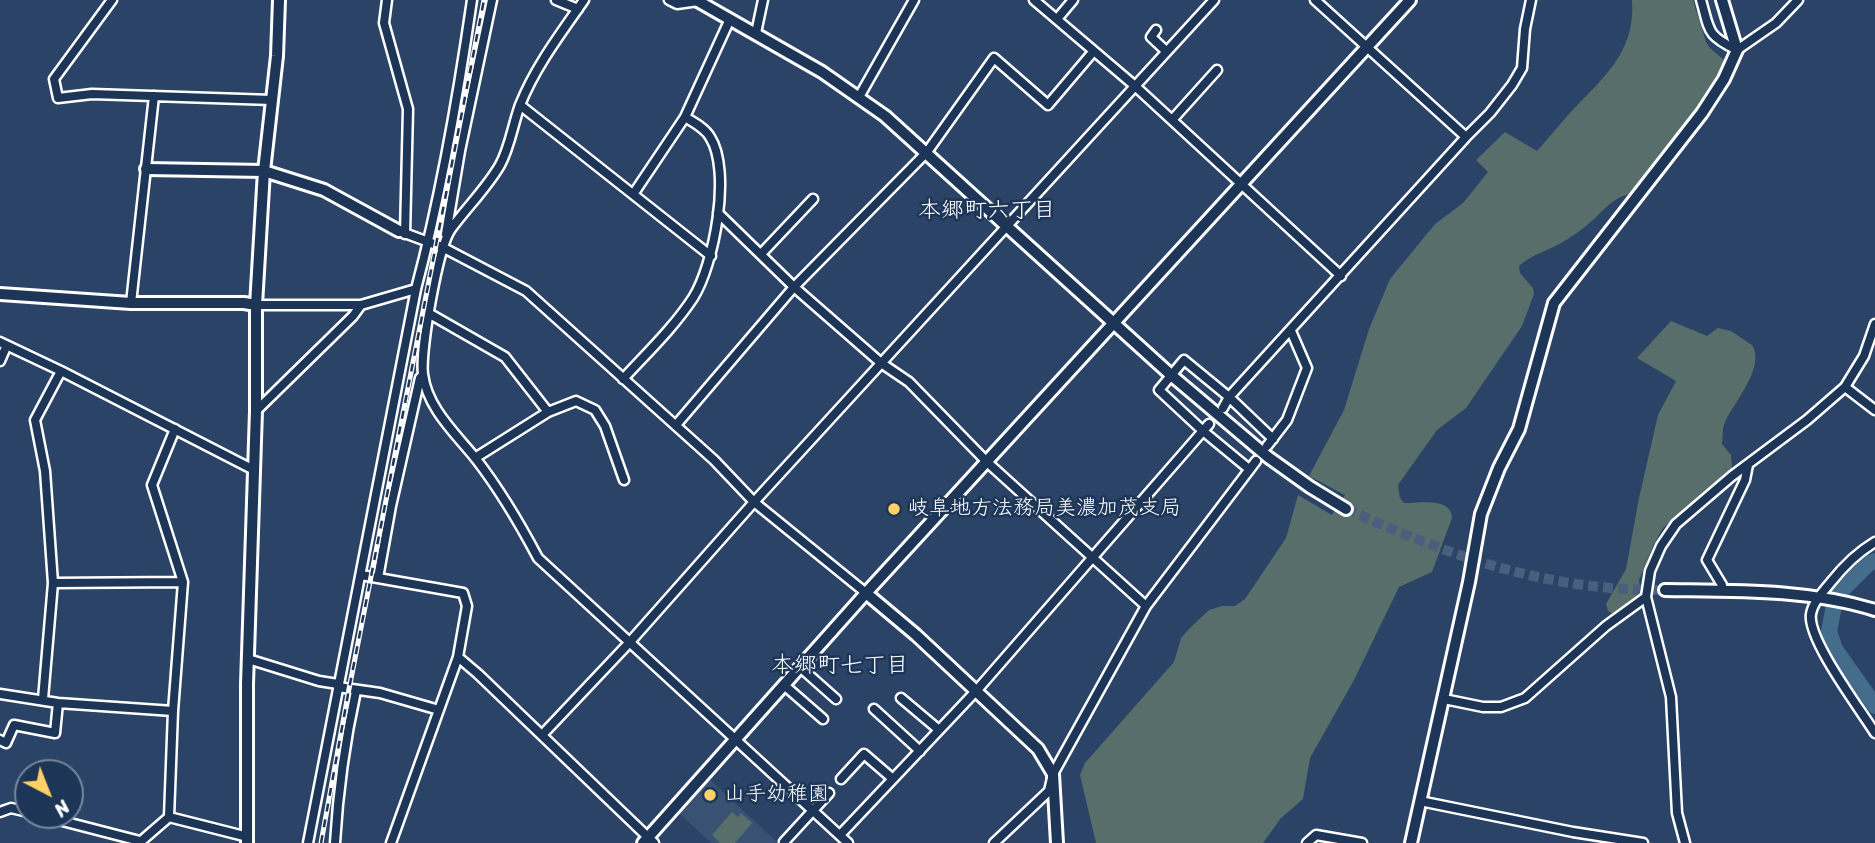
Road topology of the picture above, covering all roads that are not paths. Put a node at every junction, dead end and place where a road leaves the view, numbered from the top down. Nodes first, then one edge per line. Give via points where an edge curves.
1 (113, 0) edge
2 (279, 0) edge
3 (387, 0) edge
4 (472, 0) edge
5 (492, 0) edge
6 (556, 0) edge
7 (584, 0) edge
8 (669, 0) edge
9 (697, 0) edge
10 (763, 0) edge
11 (914, 0) edge
12 (1034, 0) edge
13 (1073, 0) edge
14 (1214, 0) edge
15 (1315, 0) edge
16 (1410, 0) edge
17 (1531, 0) edge
18 (1701, 0) edge
19 (1722, 0) edge
20 (1798, 0) edge
21 (578, 9) junction
22 (730, 19) junction
23 (1057, 19) junction
24 (1156, 30) dead end
25 (756, 33) junction
26 (1366, 48) junction
27 (1737, 50) junction
28 (1166, 51) junction
29 (1093, 52) junction
30 (1217, 70) dead end
31 (1135, 86) junction
32 (154, 96) junction
33 (859, 97) junction
34 (272, 100) junction
35 (520, 105) junction
36 (685, 117) junction
37 (1172, 120) junction
38 (1466, 137) junction
39 (927, 152) junction
40 (146, 169) junction
41 (264, 171) junction
42 (1242, 185) junction
43 (634, 193) junction
44 (813, 199) dead end
45 (718, 213) junction
46 (1009, 226) junction
47 (402, 232) junction
48 (428, 241) junction
49 (444, 243) junction
50 (761, 254) junction
51 (711, 256) junction
52 (1342, 276) junction
53 (794, 287) junction
54 (416, 289) junction
55 (0, 294) edge
56 (131, 303) junction
57 (256, 305) junction
58 (361, 305) junction
59 (430, 314) junction
60 (1115, 322) junction
61 (1875, 324) edge
62 (1291, 331) junction
63 (3, 344) edge
64 (0, 361) edge
65 (881, 363) junction
66 (61, 371) junction
67 (423, 374) junction
68 (1171, 375) junction
69 (623, 379) junction
70 (1845, 387) junction
71 (1229, 397) junction
72 (1223, 408) dead end
73 (1875, 410) edge
74 (256, 411) junction
75 (548, 412) junction
76 (676, 425) junction
77 (1206, 428) junction
78 (175, 429) junction
79 (475, 458) junction
80 (1256, 461) dead end
81 (987, 462) junction
82 (1748, 465) junction
83 (1249, 469) junction
84 (254, 470) junction
85 (624, 480) dead end
86 (754, 502) junction
87 (1346, 509) tunnel mouth
88 (1875, 542) edge
89 (1093, 557) junction
90 (361, 575) junction
91 (378, 578) junction
92 (183, 582) junction
93 (52, 583) junction
94 (1665, 590) tunnel mouth
95 (1721, 591) junction
96 (866, 593) junction
97 (1646, 597) junction
98 (1820, 597) junction
99 (1146, 606) junction
100 (1875, 610) edge
101 (629, 643) junction
102 (458, 657) junction
103 (248, 659) junction
104 (800, 667) junction
105 (784, 685) junction
106 (338, 686) junction
107 (977, 690) junction
108 (356, 691) junction
109 (0, 694) edge
110 (901, 698) dead end
111 (43, 699) junction
112 (836, 699) dead end
113 (1444, 699) junction
114 (58, 703) junction
115 (874, 709) dead end
116 (439, 710) junction
117 (173, 711) junction
118 (823, 719) dead end
119 (939, 730) junction
120 (1875, 733) edge
121 (542, 735) junction
122 (735, 739) junction
123 (0, 740) edge
124 (920, 751) junction
125 (1053, 774) junction
126 (841, 779) dead end
127 (893, 779) junction
128 (829, 793) dead end
129 (1420, 801) junction
130 (813, 811) junction
131 (169, 817) junction
132 (84, 827) edge
133 (840, 835) junction
134 (247, 840) edge
135 (648, 841) edge
136 (139, 842) edge
137 (784, 842) edge
138 (307, 843) edge
139 (335, 843) edge
140 (391, 843) edge
141 (848, 843) edge
142 (994, 843) edge
143 (1057, 843) edge
144 (1307, 843) edge
145 (1362, 843) edge
146 (1411, 843) edge
147 (1643, 843) edge
148 (1685, 843) edge

1 - 32 street via 54,79 58,98
2 - 34 street
3 - 47 street via 384,23 408,109
4 - 48 street via 459,93
5 - 49 street
6 - 21 street
7 - 21 street
8 - 9 street via 677,4
9 - 22 street
10 - 25 street
11 - 33 street
12 - 23 street
13 - 23 street
14 - 28 street
15 - 26 street
16 - 26 street
17 - 38 street via 1522,68 1490,113
18 - 27 street via 1716,40
19 - 27 street
20 - 27 street via 1776,23
21 - 35 street via 534,74
22 - 25 street
22 - 36 street
23 - 29 street
24 - 28 street via 1151,37
25 - 33 street
26 - 38 street
26 - 42 street
27 - 113 street via 1702,113 1555,303 1519,429 1481,514
28 - 31 street
29 - 31 street
29 - 39 street via 1048,105 994,58
30 - 37 street
31 - 37 street
31 - 46 street
32 - 34 street
32 - 40 street
33 - 39 street
34 - 41 street
35 - 43 street
35 - 49 street via 500,163
36 - 43 street
36 - 45 street via 711,138 719,168
37 - 42 street
38 - 52 street
39 - 46 street
39 - 53 street
40 - 41 street
40 - 56 street
41 - 47 street via 324,190
41 - 57 street
42 - 52 street
42 - 60 street
43 - 51 street
44 - 50 street
45 - 50 street
45 - 51 street
46 - 60 street
46 - 65 street
47 - 48 street
48 - 49 street
48 - 54 street
49 - 59 street
49 - 69 street via 526,291
50 - 53 street
51 - 69 street via 685,310
52 - 62 street
53 - 65 street
53 - 76 street
54 - 58 street
54 - 90 street
55 - 56 street
56 - 57 street
57 - 58 street
57 - 74 street
58 - 74 street
59 - 67 street
59 - 75 street via 505,357
60 - 68 street
60 - 81 street
61 - 70 street via 1864,356
62 - 71 street
62 - 71 street via 1307,368 1287,420 1270,443
63 - 64 street
63 - 66 street
65 - 81 street via 909,382
65 - 86 street
66 - 78 street
66 - 93 street via 35,420 45,471
67 - 79 street via 435,408
67 - 91 street
68 - 71 street via 1184,360
68 - 77 street via 1159,390
68 - 87 street via 1268,457
69 - 76 street
70 - 73 street
70 - 82 street
71 - 72 street
74 - 84 street
75 - 79 street
75 - 85 street via 576,401 595,410
76 - 86 street
77 - 83 street
77 - 89 street
78 - 84 street
78 - 92 street via 152,485
79 - 101 street via 538,558
80 - 83 street
81 - 89 street
81 - 96 street
82 - 95 street via 1707,560
82 - 97 street via 1676,524 1650,571
83 - 99 street
84 - 103 street
86 - 96 street
86 - 101 street
88 - 98 street via 1841,570
89 - 99 street
89 - 107 street
90 - 91 street
90 - 106 street
91 - 102 street via 463,593 467,606
92 - 93 street
92 - 117 street
93 - 111 street
94 - 95 street
95 - 98 street
96 - 104 street
96 - 107 street
97 - 113 street via 1525,698 1501,707
97 - 148 street via 1671,697 1677,813
98 - 100 street
98 - 120 street via 1811,614 1811,628
99 - 125 street
101 - 121 street
101 - 122 street
102 - 116 street
102 - 121 street
103 - 106 street
103 - 134 street
104 - 105 street
104 - 112 street
105 - 118 street
105 - 122 street
106 - 108 street
106 - 138 street
107 - 119 street
107 - 125 street via 1038,749
108 - 116 street
108 - 139 street via 346,735
109 - 111 street
110 - 119 street
111 - 114 street
113 - 129 street
114 - 117 street
114 - 123 street via 55,733 14,725 6,743
115 - 124 street
116 - 140 street
117 - 131 street
119 - 124 street
121 - 135 street
122 - 130 street
122 - 135 street
124 - 127 street
125 - 142 street via 1049,791
125 - 143 street
126 - 127 street via 864,754
127 - 133 street
128 - 130 street
129 - 146 street
129 - 147 street
130 - 133 street
130 - 137 street
131 - 134 street
131 - 136 street
132 - 136 street
133 - 141 street
144 - 145 street via 1316,835

